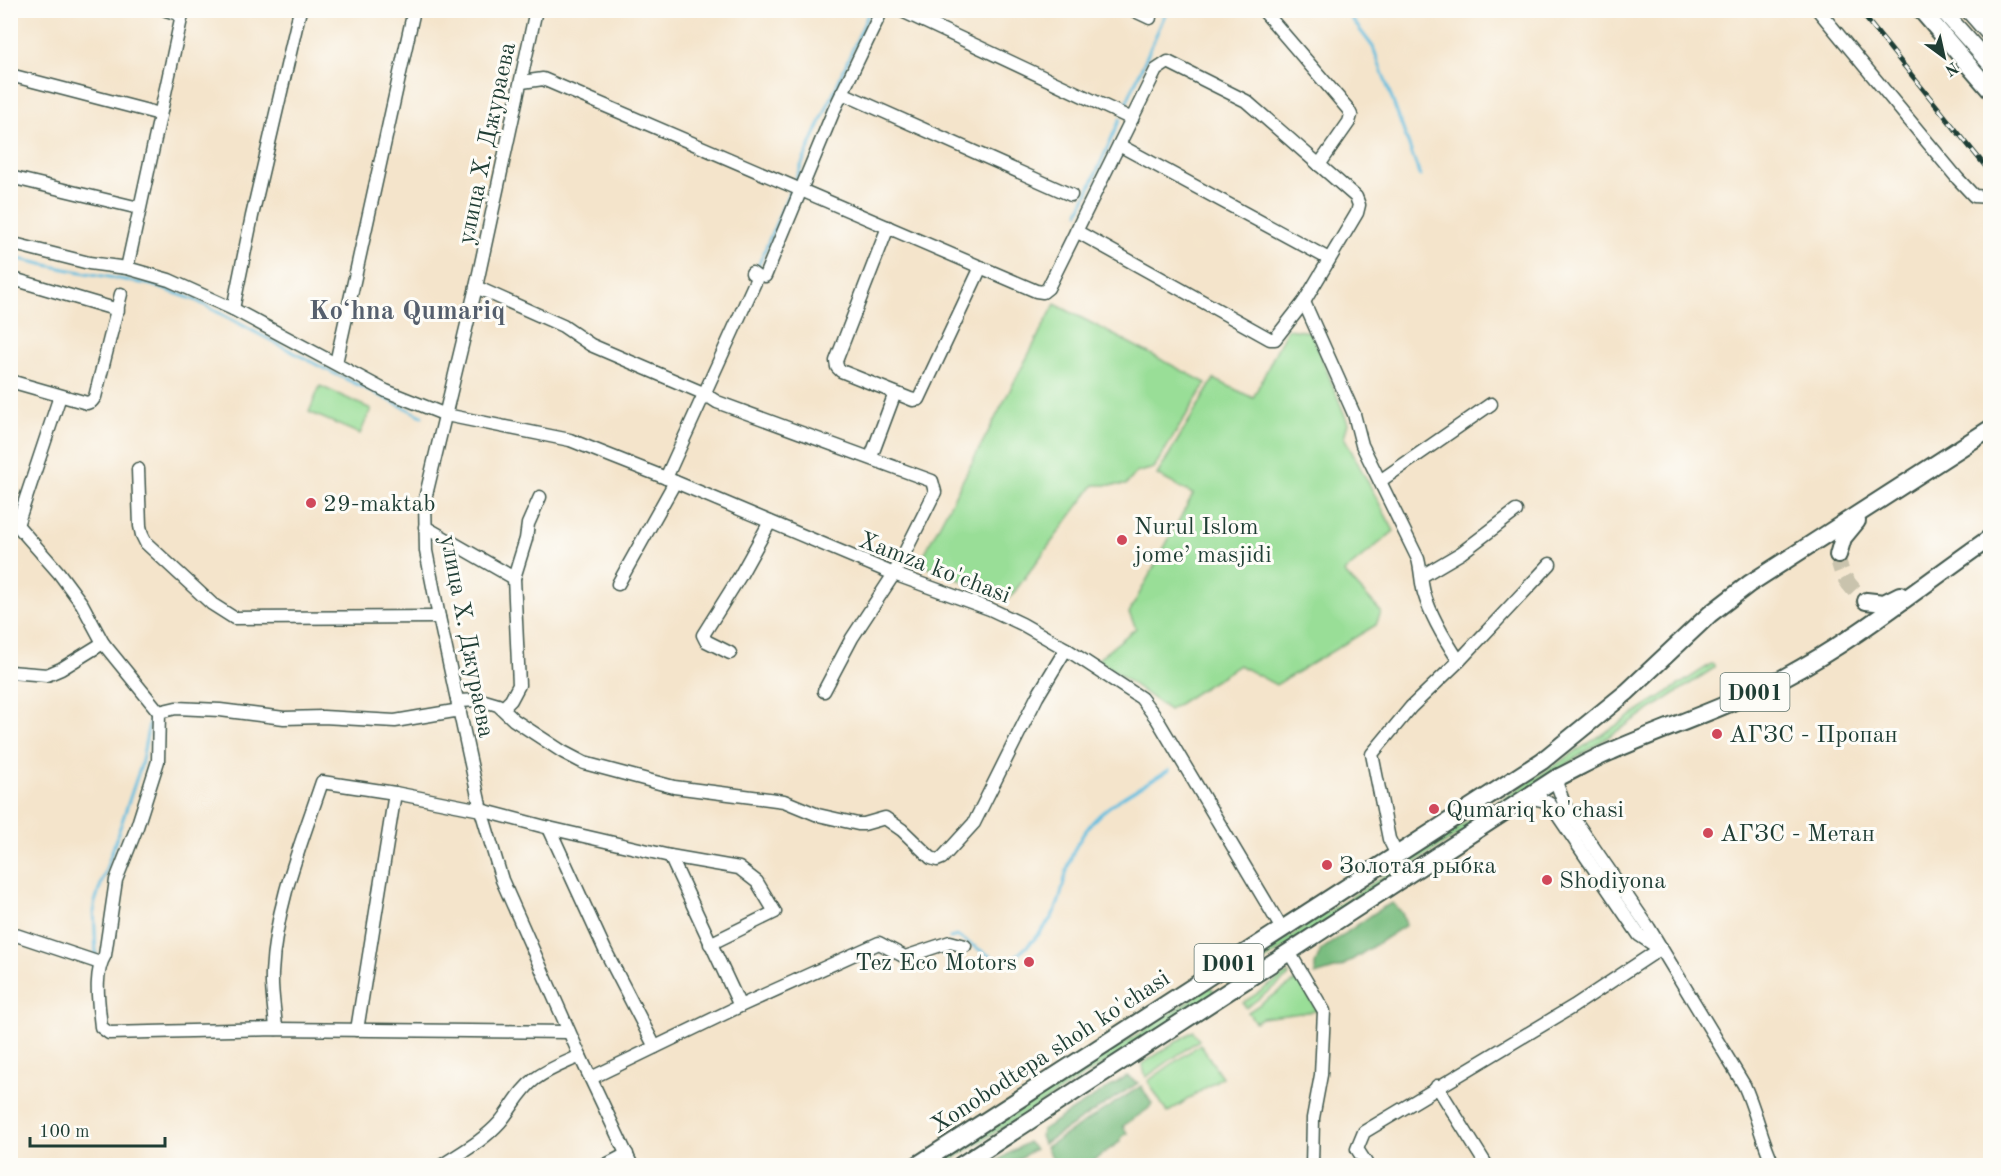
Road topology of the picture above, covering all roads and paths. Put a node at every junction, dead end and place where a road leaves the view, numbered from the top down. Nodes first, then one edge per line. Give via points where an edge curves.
1 (166, 10) edge
2 (300, 10) edge
3 (414, 10) edge
4 (536, 10) edge
5 (882, 10) edge
6 (900, 10) edge
7 (1133, 10) edge
8 (1263, 10) edge
9 (1818, 10) edge
10 (1921, 10) edge
11 (1942, 10) edge
12 (1968, 10) edge
13 (1987, 10) edge
14 (182, 13) edge
15 (1990, 14) edge
16 (1150, 18) dead end
17 (1990, 35) edge
18 (1990, 64) edge
19 (10, 75) edge
20 (522, 82) junction
21 (1989, 89) edge
22 (842, 93) junction
23 (160, 114) junction
24 (1132, 119) junction
25 (1119, 145) junction
26 (1319, 165) junction
27 (10, 177) edge
28 (802, 190) junction
29 (1071, 195) dead end
30 (1990, 197) edge
31 (139, 208) junction
32 (888, 227) junction
33 (1076, 231) junction
34 (10, 243) edge
35 (1329, 259) junction
36 (981, 267) junction
37 (127, 268) junction
38 (752, 273) dead end
39 (765, 276) dead end
40 (10, 278) edge
41 (476, 287) junction
42 (121, 294) dead end
43 (1304, 302) junction
44 (233, 309) junction
45 (118, 310) junction
46 (336, 363) junction
47 (10, 381) edge
48 (704, 393) junction
49 (895, 393) junction
50 (60, 396) junction
51 (1491, 404) dead end
52 (446, 414) junction
53 (1990, 427) edge
54 (871, 457) junction
55 (138, 469) dead end
56 (671, 480) junction
57 (1380, 481) junction
58 (540, 496) dead end
59 (1875, 504) junction
60 (1516, 511) dead end
61 (770, 522) junction
62 (14, 523) edge
63 (425, 527) junction
64 (1990, 538) edge
65 (1838, 555) tunnel mouth
66 (1550, 564) dead end
67 (894, 574) junction
68 (1938, 574) junction
69 (1422, 576) junction
70 (514, 578) junction
71 (618, 584) dead end
72 (1866, 601) dead end
73 (439, 617) junction
74 (103, 643) junction
75 (1066, 649) junction
76 (730, 653) dead end
77 (1460, 661) junction
78 (10, 672) edge
79 (824, 691) dead end
80 (459, 706) junction
81 (503, 708) junction
82 (159, 712) junction
83 (1555, 779) junction
84 (395, 793) junction
85 (1522, 800) junction
86 (481, 810) junction
87 (549, 828) junction
88 (1397, 855) junction
89 (670, 856) junction
90 (1282, 929) junction
91 (10, 933) edge
92 (710, 944) junction
93 (965, 946) dead end
94 (1660, 949) junction
95 (1289, 952) junction
96 (95, 962) junction
97 (1224, 967) junction
98 (1236, 986) junction
99 (740, 1006) junction
100 (276, 1029) junction
101 (357, 1029) junction
102 (569, 1032) junction
103 (655, 1047) junction
104 (580, 1056) junction
105 (591, 1078) junction
106 (1437, 1086) junction
107 (629, 1160) edge
108 (441, 1166) edge
109 (604, 1166) edge
110 (916, 1166) edge
111 (960, 1166) edge
112 (1312, 1166) edge
113 (1368, 1166) edge
114 (1487, 1166) edge
115 (1774, 1166) edge

1 - 14 street
2 - 44 street
3 - 46 street
4 - 20 street, улица Х. Джураева
5 - 22 street
6 - 24 street
7 - 16 street
8 - 26 street via 1351,115
9 - 30 street via 1958,179 1974,196
10 - 21 highway
11 - 18 main road
12 - 17 main road
13 - 15 highway
14 - 23 street
19 - 23 street
20 - 28 street via 550,82
20 - 41 street, улица Х. Джураева
22 - 28 street
22 - 29 street
23 - 31 street
24 - 25 street
24 - 26 street via 1156,70 1173,63 1246,101
25 - 33 street
25 - 35 street
26 - 35 street via 1356,197 1359,205
27 - 31 street
28 - 32 street
28 - 39 street
31 - 37 street
32 - 36 street
32 - 49 street via 836,361 841,371
33 - 36 street via 1043,292
33 - 43 street via 1270,339 1279,336
34 - 37 street, Xamza ko'chasi via 89,263
35 - 43 street
36 - 49 street via 922,395 913,400
37 - 44 street, Xamza ko'chasi via 170,280
38 - 48 street via 756,280
40 - 45 street
41 - 48 street via 563,326 591,345
41 - 52 street, улица Х. Джураева
42 - 45 street
43 - 57 street
44 - 46 street, Xamza ko'chasi
45 - 50 street via 95,397 87,402
46 - 52 street, Xamza ko'chasi via 386,391
47 - 50 street
48 - 54 street via 717,402
48 - 56 street
49 - 54 street
50 - 62 street
51 - 57 street
52 - 56 street, Xamza ko'chasi via 570,440
52 - 63 street, улица Х. Джураева via 426,499
53 - 59 highway, D001
54 - 67 street via 932,481 935,486
55 - 73 street via 140,526 146,543 212,604 234,618
56 - 61 street, Xamza ko'chasi
56 - 71 street
57 - 69 street
58 - 70 street
59 - 65 highway via 1847,531
59 - 88 highway, Xonobodtepa shoh ko'chasi / D001 via 1729,598 1627,692 1542,761
60 - 69 street via 1461,553
61 - 67 street, Xamza ko'chasi
61 - 76 street via 703,635 706,641
62 - 74 street via 71,589
63 - 70 street
63 - 73 street, улица Х. Джураева
64 - 68 highway, D001
66 - 77 street
67 - 75 street, Xamza ko'chasi via 990,609
67 - 79 street via 852,638
68 - 72 highway via 1884,603
68 - 83 highway, D001 via 1881,617 1786,677
69 - 77 street via 1424,592 1442,636
70 - 81 street via 519,685
73 - 80 street, улица Х. Джураева
74 - 78 street via 47,675
74 - 82 street
75 - 81 street via 1037,697 974,822 937,860 885,818 858,824 818,815 784,801 674,787 584,763 514,720
75 - 90 street, Xamza ko'chasi via 1141,698
77 - 88 street via 1411,707 1372,753 1389,839
80 - 81 street via 481,700
80 - 82 street via 395,721 284,718 176,708
80 - 86 street, улица Х. Джураева
82 - 96 street via 158,760 116,880 105,955
83 - 85 highway, Xonobodtepa shoh ko'chasi / D001
83 - 94 street via 1565,806
84 - 86 street
84 - 100 street via 322,782 288,881 278,929 272,974
84 - 101 street
85 - 94 street via 1533,798 1550,804 1640,935
85 - 95 highway, Xonobodtepa shoh ko'chasi / D001
86 - 87 street
86 - 102 street, улица Х. Джураева via 502,880
87 - 89 street
87 - 103 street
88 - 90 highway, Xonobodtepa shoh ko'chasi / D001
89 - 92 street
89 - 92 street via 740,868 757,882 775,912
90 - 97 highway, Xonobodtepa shoh ko'chasi / D001
91 - 96 street
92 - 99 street
93 - 99 street via 950,942 905,957 879,943
94 - 106 street via 1574,1006
94 - 115 street via 1744,1085
95 - 98 highway, Xonobodtepa shoh ko'chasi / D001
95 - 112 street via 1324,1011
96 - 100 street via 101,1027 109,1033
97 - 98 highway via 1224,981
97 - 110 highway, Xonobodtepa shoh ko'chasi / D001
98 - 111 highway, Xonobodtepa shoh ko'chasi / D001
99 - 103 street
100 - 101 street
101 - 102 street
102 - 104 street, улица Х. Джураева
103 - 105 street
104 - 105 street, улица Х. Джураева
104 - 108 street via 536,1078 489,1132
105 - 107 street, улица Х. Джураева
106 - 113 street via 1364,1132 1357,1149
106 - 114 street
107 - 109 street

